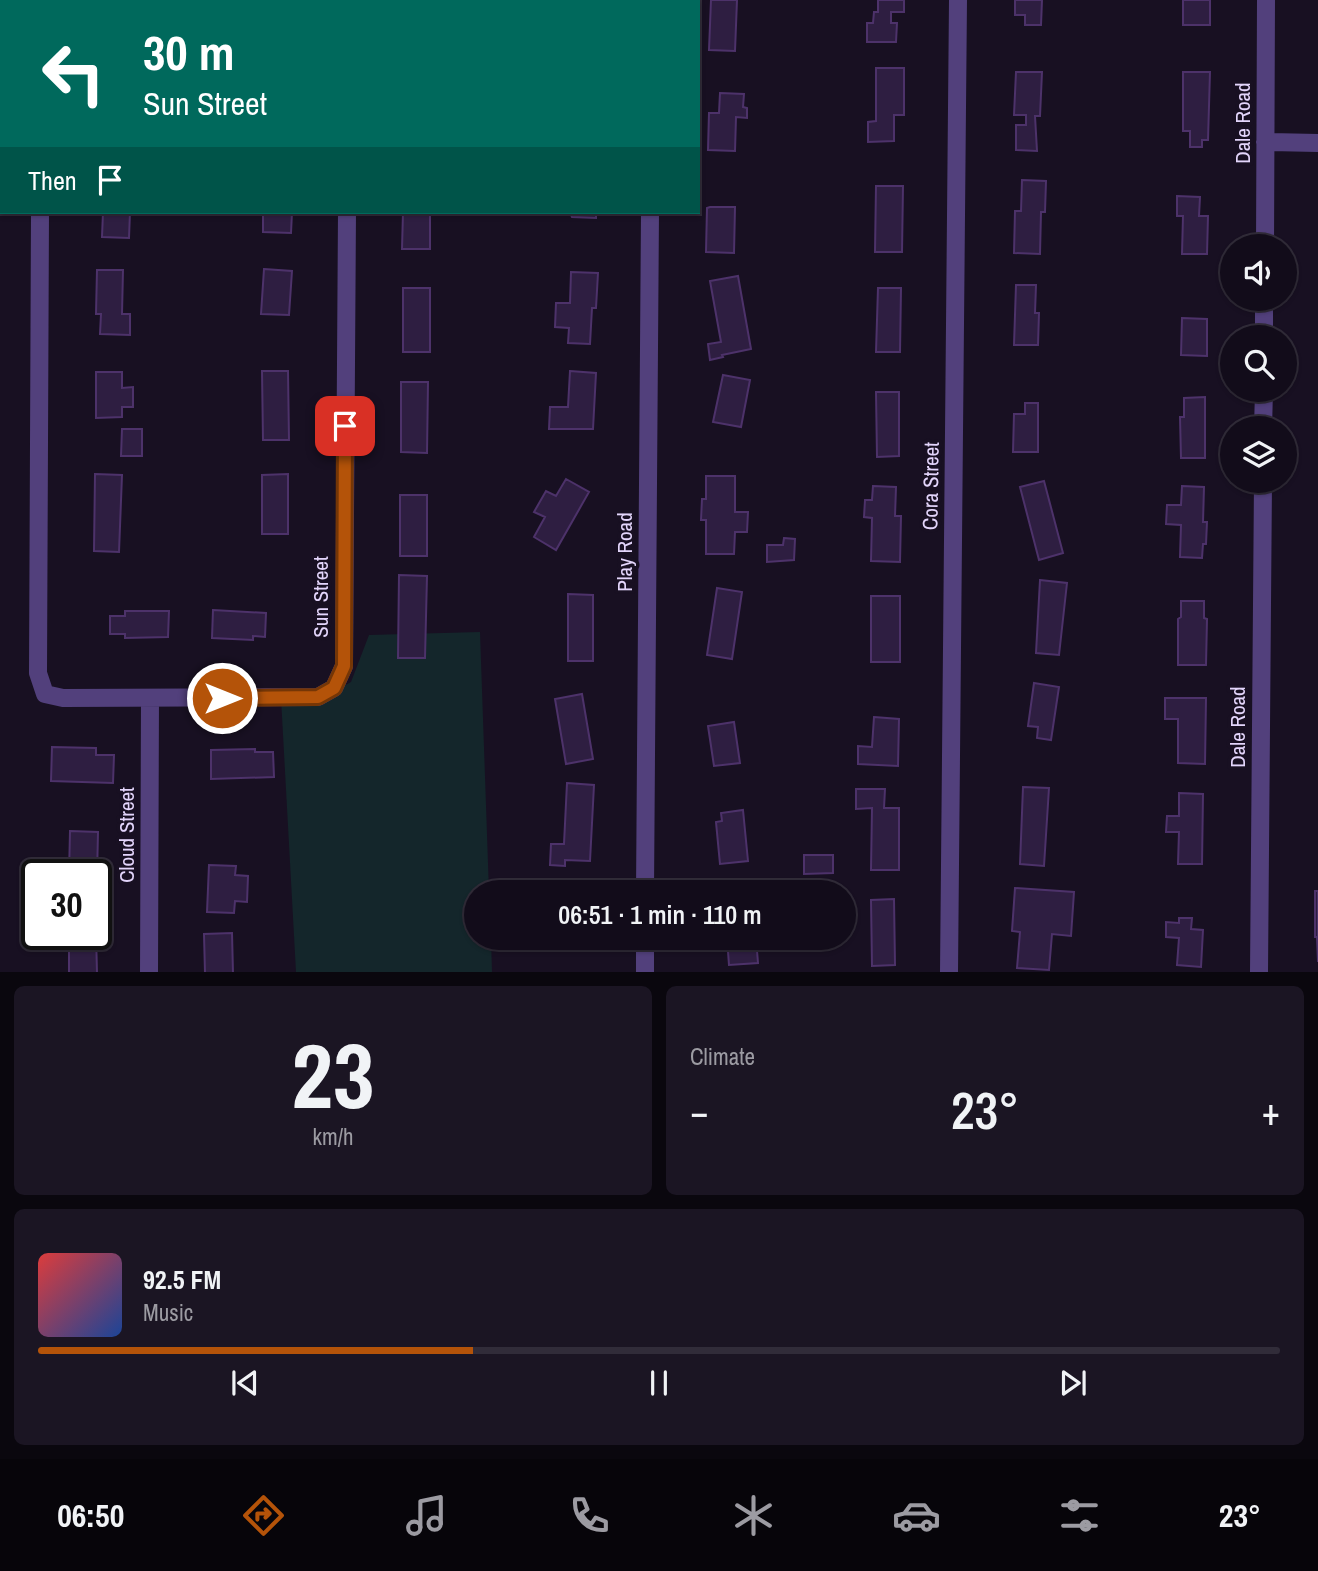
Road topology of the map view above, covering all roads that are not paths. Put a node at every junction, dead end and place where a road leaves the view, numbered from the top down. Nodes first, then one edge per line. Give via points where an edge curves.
1 (958, 0) edge
2 (1266, 0) edge
3 (1265, 142) junction
4 (1318, 143) edge
5 (40, 214) edge
6 (347, 214) edge
7 (650, 214) edge
8 (1265, 234) edge
9 (1263, 493) edge
10 (150, 698) junction
11 (645, 880) edge
12 (645, 950) edge
13 (149, 972) edge
14 (645, 972) edge
15 (949, 972) edge
16 (1259, 972) edge

1 - 15 street, Cora Street
2 - 3 street, Dale Road
3 - 4 street
3 - 8 street, Dale Road
5 - 10 street, Sun Street via 38,673 45,694
6 - 10 street, Sun Street via 344,666 334,688 318,697
7 - 11 street, Play Road
9 - 16 street, Dale Road
10 - 13 street, Cloud Street
12 - 14 street

